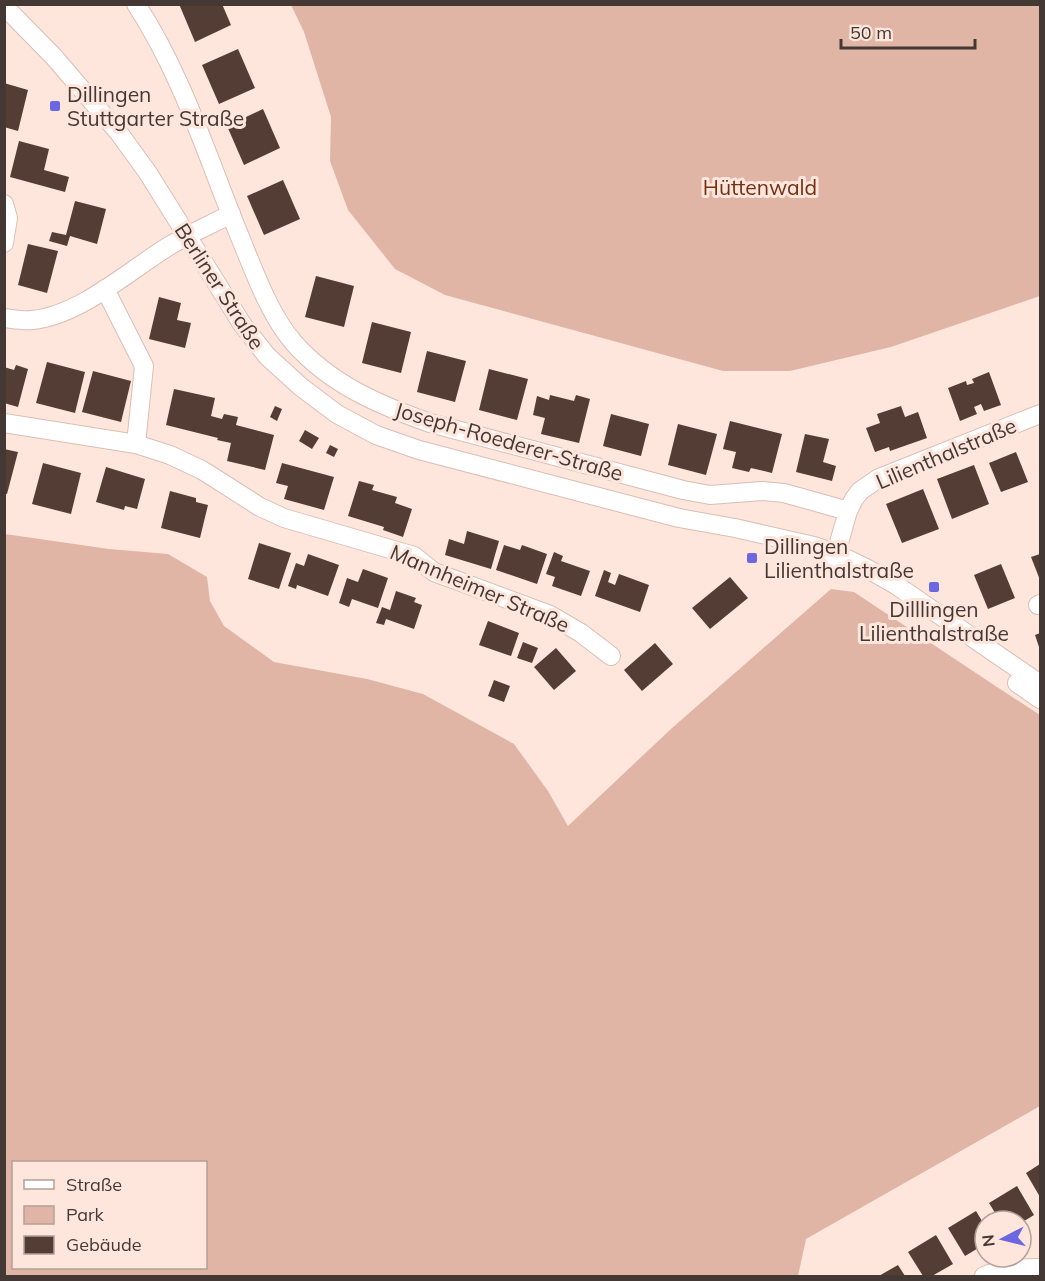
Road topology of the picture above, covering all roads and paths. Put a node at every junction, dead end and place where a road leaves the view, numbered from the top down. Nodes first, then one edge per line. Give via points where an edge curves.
1 (136, 4) edge
2 (4, 6) edge
3 (4, 204) edge
4 (231, 214) junction
5 (187, 236) junction
6 (4, 243) edge
7 (105, 290) junction
8 (4, 318) edge
9 (1041, 414) edge
10 (4, 423) edge
11 (136, 444) junction
12 (848, 511) junction
13 (835, 560) junction
14 (611, 656) dead end
15 (1041, 684) edge
16 (1041, 699) edge
17 (1041, 1268) edge
18 (984, 1276) edge

1 - 4 street, Joseph-Roederer-Straße via 199,129
2 - 5 street, Berliner Straße via 119,133
3 - 6 street via 8,218
4 - 5 street
4 - 12 street, Joseph-Roederer-Straße via 276,318 293,342 315,364 368,398 430,423 683,490 710,495 784,493
5 - 7 street
5 - 13 street, Berliner Straße via 242,324 267,356 337,414 376,435 811,558
7 - 8 street via 47,318
7 - 11 street via 144,366
9 - 12 street, Lilienthalstraße via 879,478 860,491
10 - 11 street, Mannheimer Straße
11 - 14 street, Mannheimer Straße via 202,470 284,518 414,556 434,572 550,615
12 - 13 street, Lilienthalstraße
13 - 15 street, Berliner Straße via 866,568 896,585
13 - 16 street, Berliner Straße
17 - 18 street

